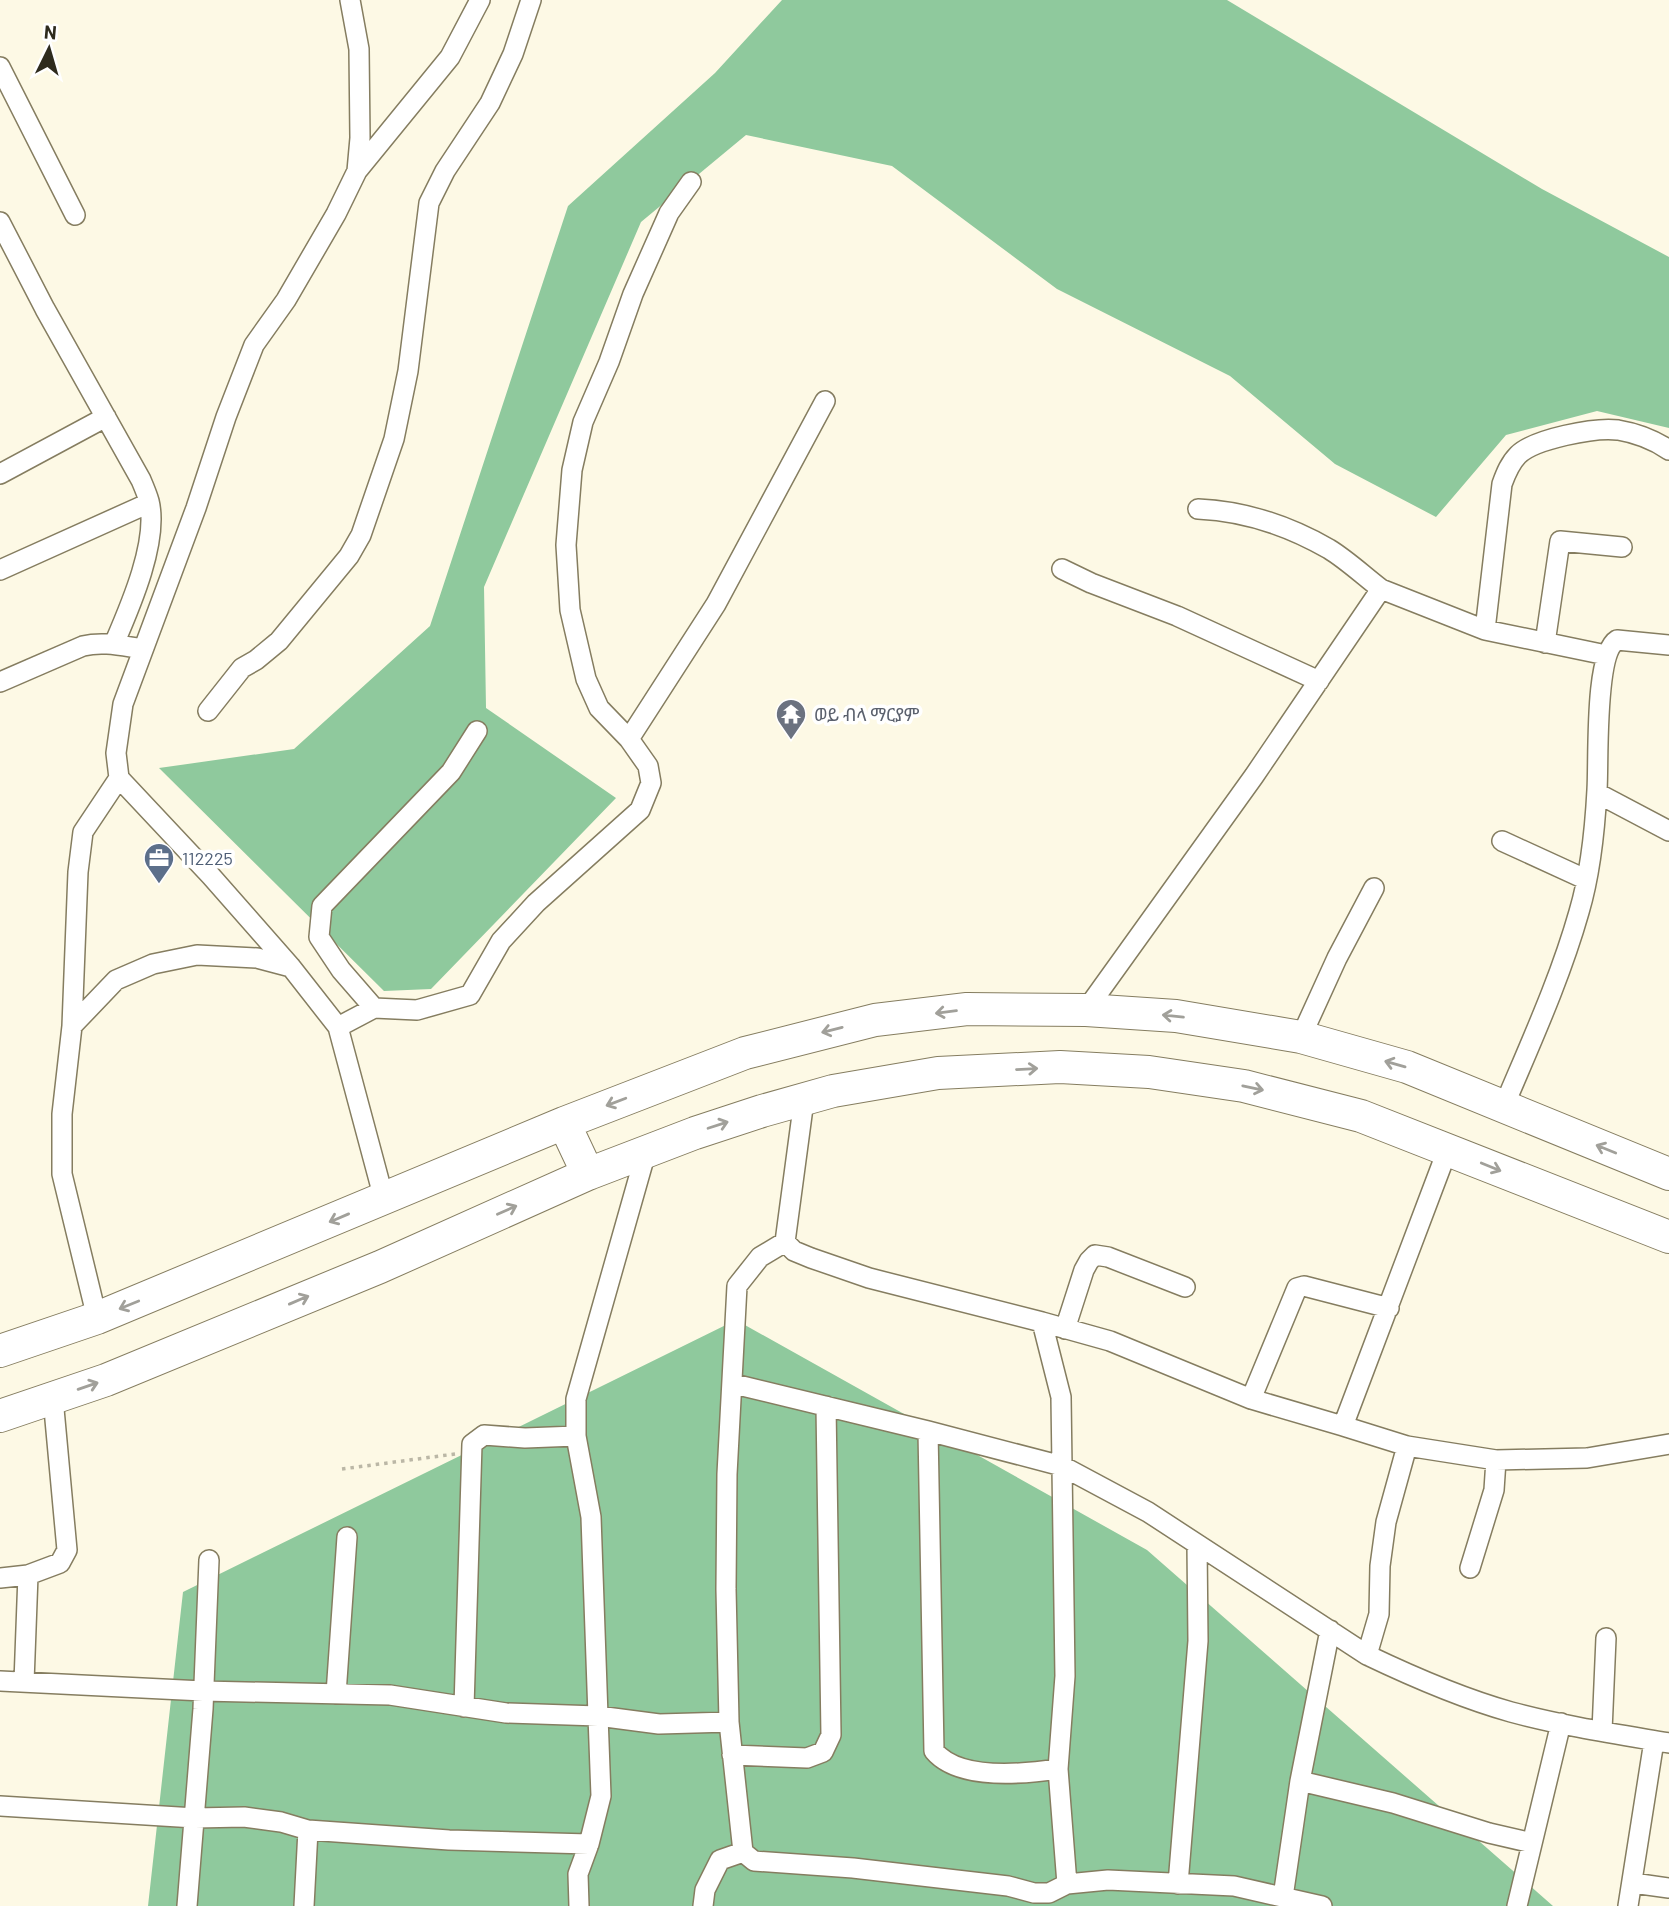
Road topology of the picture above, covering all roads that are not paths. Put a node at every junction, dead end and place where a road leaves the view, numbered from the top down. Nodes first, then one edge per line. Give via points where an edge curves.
1 (351, 0) edge
2 (480, 0) edge
3 (531, 0) edge
4 (0, 67) edge
5 (357, 171) junction
6 (691, 182) dead end
7 (75, 215) dead end
8 (0, 222) edge
9 (825, 401) dead end
10 (106, 417) junction
11 (1669, 450) edge
12 (0, 474) edge
13 (149, 503) junction
14 (1198, 509) dead end
15 (1622, 547) dead end
16 (1062, 569) dead end
17 (0, 570) edge
18 (1381, 589) junction
19 (1485, 630) junction
20 (1545, 643) junction
21 (114, 644) junction
22 (1669, 645) edge
23 (143, 649) junction
24 (1606, 655) junction
25 (1319, 681) junction
26 (0, 682) edge
27 (208, 712) dead end
28 (477, 731) dead end
29 (629, 738) junction
30 (119, 778) junction
31 (1597, 793) junction
32 (1669, 831) edge
33 (1502, 841) dead end
34 (1585, 879) junction
35 (1374, 888) dead end
36 (291, 967) junction
37 (374, 1008) junction
38 (1086, 1010) junction
39 (72, 1026) junction
40 (338, 1027) junction
41 (1301, 1037) junction
42 (804, 1100) junction
43 (1504, 1106) junction
44 (564, 1123) junction
45 (1447, 1151) junction
46 (646, 1152) junction
47 (588, 1174) junction
48 (1669, 1174) edge
49 (384, 1199) junction
50 (1669, 1237) edge
51 (785, 1242) junction
52 (1185, 1287) dead end
53 (1389, 1308) junction
54 (97, 1318) junction
55 (1042, 1322) junction
56 (1065, 1329) junction
57 (0, 1351) edge
58 (734, 1384) junction
59 (53, 1398) junction
60 (1251, 1399) junction
61 (826, 1406) junction
62 (0, 1416) edge
63 (1343, 1426) junction
64 (928, 1431) junction
65 (576, 1436) junction
66 (1669, 1444) edge
67 (1407, 1446) junction
68 (1496, 1460) junction
69 (1062, 1466) junction
70 (347, 1537) dead end
71 (1198, 1544) junction
72 (209, 1560) dead end
73 (1470, 1568) dead end
74 (27, 1575) junction
75 (0, 1578) edge
76 (1330, 1630) junction
77 (1606, 1638) dead end
78 (1367, 1655) junction
79 (0, 1681) edge
80 (24, 1682) junction
81 (203, 1691) junction
82 (336, 1694) junction
83 (464, 1707) junction
84 (598, 1716) junction
85 (729, 1722) junction
86 (1561, 1723) junction
87 (1602, 1731) junction
88 (1661, 1742) edge
89 (732, 1755) junction
90 (1058, 1769) junction
91 (1300, 1781) junction
92 (0, 1807) edge
93 (195, 1818) junction
94 (308, 1830) junction
95 (1532, 1843) junction
96 (589, 1844) junction
97 (743, 1852) junction
98 (1633, 1882) junction
99 (1067, 1884) junction
100 (1178, 1884) junction
101 (1669, 1888) edge
102 (1283, 1897) junction
103 (187, 1906) edge
104 (304, 1906) edge
105 (579, 1906) edge
106 (703, 1906) edge
107 (1322, 1906) edge
108 (1517, 1906) edge
109 (1628, 1906) edge

1 - 5 street via 359,49
2 - 5 street via 450,57
3 - 27 street via 490,103 429,203 408,371 394,439 362,535 279,641 242,668
4 - 7 street
5 - 23 street via 286,300 254,345
6 - 29 street via 669,213 633,294 583,422 572,470 566,545 570,611 586,679 599,708
8 - 10 street
9 - 29 street via 716,604
10 - 12 street
10 - 13 street
11 - 19 street via 1654,440 1617,430 1556,437 1520,453 1502,484
13 - 17 street
13 - 21 street via 150,530 137,589
14 - 18 street via 1228,510 1286,527 1330,550
15 - 20 street via 1560,541
16 - 25 street
18 - 19 street
18 - 25 street
19 - 20 street
20 - 24 street
21 - 23 street
21 - 26 street via 83,646
22 - 24 street via 1617,640
23 - 30 street via 117,735
24 - 31 street via 1601,676
25 - 38 street
28 - 37 street via 451,772 322,906 319,937
29 - 37 street via 648,766 651,783 640,810 536,903 501,941 470,995 417,1010
30 - 36 street
30 - 39 street via 83,832
31 - 32 street
31 - 34 street
33 - 34 street
34 - 43 street via 1580,909 1552,993
35 - 41 street
36 - 39 street via 257,958 197,955 153,964 116,979
36 - 40 street
37 - 40 street
41 -> 38 main road via 1176,1016
38 -> 44 main road via 967,1009 875,1020 745,1053
39 - 54 street via 62,1114 62,1174
40 - 49 street
43 -> 41 main road via 1408,1068
42 -> 45 main road via 938,1073 1060,1067 1150,1072 1317,1103
46 -> 42 main road
42 - 51 street
48 -> 43 main road
44 - 47 main road
44 - 49 main road
45 -> 50 main road
45 - 53 street
46 - 47 main road
46 - 65 street via 576,1399
59 -> 47 main road via 355,1277
49 -> 54 main road
51 - 55 street via 794,1251 869,1278
51 - 58 street via 760,1257 737,1286
52 - 56 street via 1096,1255 1084,1270
53 - 60 street via 1297,1288
53 - 63 street
54 - 57 main road
55 - 56 street
55 - 69 street via 1061,1397
56 - 60 street via 1110,1341
58 - 61 street
58 - 85 street via 726,1531
59 - 62 main road
59 - 74 street via 67,1550 60,1563
60 - 63 street
61 - 64 street
61 - 89 street via 831,1735 823,1752 807,1758
63 - 67 street
64 - 69 street
64 - 90 street via 934,1751 941,1759 971,1770 1023,1774
65 - 83 street via 484,1436 472,1444
65 - 84 street via 591,1517
66 - 68 street via 1587,1458
67 - 68 street
67 - 78 street via 1386,1522 1378,1614
68 - 73 street via 1494,1490
69 - 71 street
69 - 90 street via 1065,1676
70 - 82 street
71 - 76 street
71 - 100 street via 1198,1642
72 - 81 street
74 - 75 street
74 - 80 street
76 - 78 street
76 - 91 street
77 - 87 street
78 - 86 street via 1418,1679 1509,1711
79 - 80 street
80 - 81 street
81 - 82 street
81 - 93 street
82 - 83 street via 390,1695
83 - 84 street
84 - 85 street via 659,1724
84 - 96 street via 601,1796
85 - 89 street
86 - 87 street
86 - 95 street
87 - 88 street
88 - 98 street
89 - 97 street
90 - 99 street
91 - 95 street
91 - 102 street
92 - 93 street
93 - 94 street via 244,1816
93 - 103 street
94 - 96 street
94 - 104 street
95 - 108 street
96 - 105 street via 578,1874
97 - 99 street via 754,1861 996,1884 1034,1893 1049,1893
97 - 106 street via 720,1860 705,1890
98 - 101 street
98 - 109 street
99 - 100 street via 1108,1880
100 - 102 street via 1234,1886
102 - 107 street

